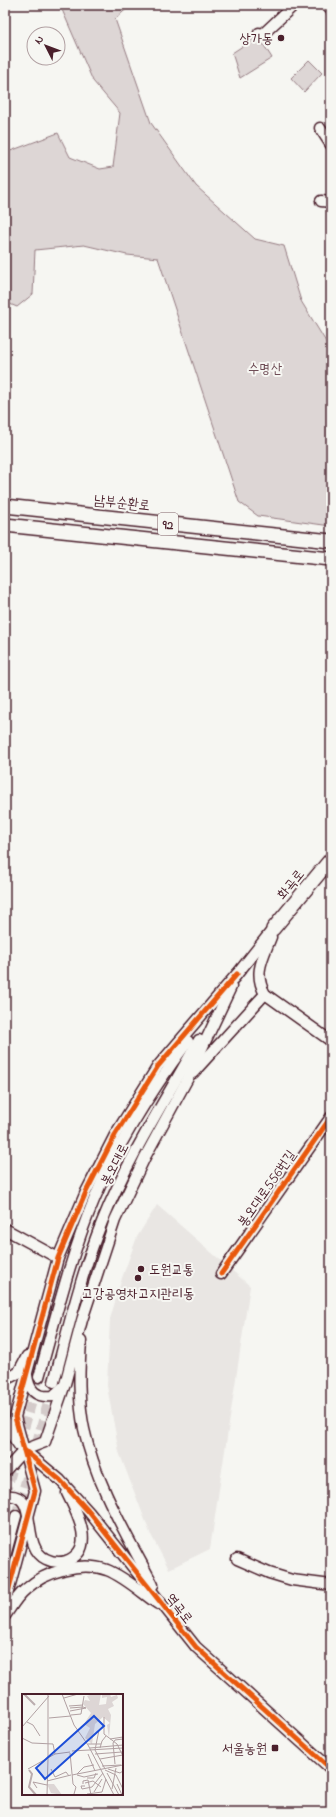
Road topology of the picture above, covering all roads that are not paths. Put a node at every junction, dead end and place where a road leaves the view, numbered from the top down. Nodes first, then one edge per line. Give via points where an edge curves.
1 (294, 5) edge
2 (326, 5) edge
3 (331, 10) edge
4 (259, 32) dead end
5 (320, 128) dead end
6 (331, 145) edge
7 (5, 506) edge
8 (5, 525) edge
9 (331, 541) edge
10 (331, 560) edge
11 (331, 859) edge
12 (273, 929) junction
13 (237, 974) junction
14 (265, 994) junction
15 (331, 1041) edge
16 (188, 1078) junction
17 (331, 1117) edge
18 (5, 1229) edge
19 (58, 1258) junction
20 (221, 1274) dead end
21 (82, 1320) junction
22 (34, 1344) junction
23 (27, 1373) junction
24 (39, 1376) tunnel mouth
25 (5, 1380) edge
26 (54, 1382) tunnel mouth
27 (65, 1384) junction
28 (5, 1423) edge
29 (5, 1437) edge
30 (24, 1450) junction
31 (5, 1471) edge
32 (60, 1480) junction
33 (5, 1496) edge
34 (16, 1516) tunnel mouth
35 (28, 1518) junction
36 (5, 1556) edge
37 (237, 1559) dead end
38 (331, 1585) edge
39 (5, 1603) edge
40 (166, 1610) junction
41 (5, 1616) edge
42 (331, 1769) edge

1 - 4 street via 264,34
2 - 3 street
5 - 6 street
7 - 9 main road, 남부순환로 / 92
8 - 10 main road, 92
11 - 12 main road, 화곡로
12 - 13 street, 봉오대로
12 - 14 street via 258,976
13 - 16 street
13 - 19 street via 158,1066 115,1135 86,1192
13 - 24 street, 봉오대로 via 165,1071 116,1153 94,1200 72,1260
13 - 26 street, 봉오대로 via 122,1177 101,1223 84,1270
14 - 15 street
14 - 16 street
16 - 21 street via 145,1157 115,1220
17 - 20 street, 봉오대로556번길
18 - 19 street
19 - 22 street
21 - 27 street
21 - 40 street via 79,1374 84,1430 104,1491
22 - 23 street
22 - 25 street via 18,1373
23 - 27 street via 28,1383 38,1396 53,1396
23 - 30 street via 15,1417
27 - 30 street via 45,1442
28 - 30 main road
29 - 30 main road
30 - 31 street
30 - 32 street, 역곡로
30 - 35 street via 35,1491
32 - 35 street via 82,1529 82,1543 75,1556 59,1563 42,1557 33,1545
32 - 40 street, 역곡로 via 107,1534
33 - 35 street via 18,1496 24,1501
34 - 36 street
35 - 39 street
37 - 38 street via 292,1580
40 - 41 street via 107,1570 75,1567 56,1571 39,1579 25,1589
40 - 42 street, 역곡로 via 196,1647

